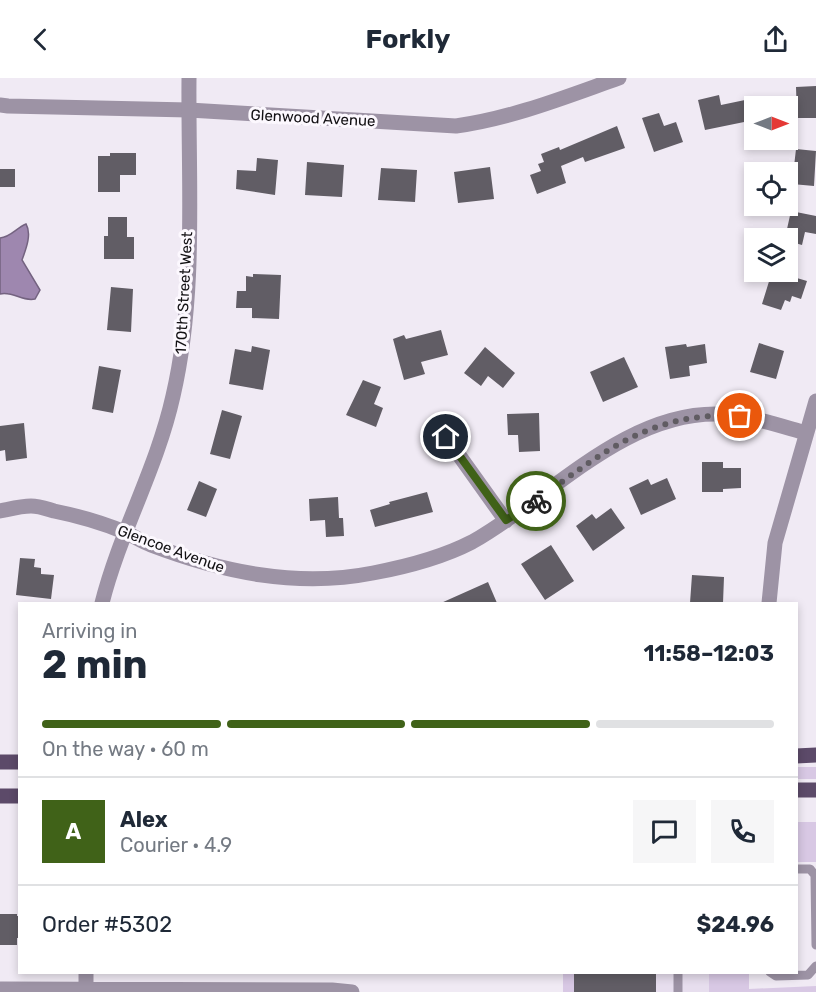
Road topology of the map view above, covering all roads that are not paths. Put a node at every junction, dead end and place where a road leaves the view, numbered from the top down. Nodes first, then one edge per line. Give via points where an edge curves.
1 (189, 78) edge
2 (619, 78) edge
3 (0, 105) edge
4 (189, 110) junction
5 (816, 401) edge
6 (806, 433) junction
7 (446, 437) dead end
8 (0, 511) edge
9 (506, 520) junction
10 (126, 533) junction
11 (102, 602) edge
12 (769, 602) edge
13 (816, 755) edge
14 (798, 756) edge
15 (0, 762) edge
16 (18, 762) edge
17 (798, 790) edge
18 (816, 790) edge
19 (0, 796) edge
20 (18, 796) edge
21 (798, 869) edge
22 (816, 945) edge
23 (816, 966) edge
24 (86, 974) edge
25 (678, 974) edge
26 (773, 974) edge
27 (0, 989) edge
28 (86, 990) edge
29 (352, 992) edge
30 (678, 992) edge

1 - 4 street, 170th Street West
2 - 4 street, Glenwood Avenue via 518,114 456,126
3 - 4 street, Glenwood Avenue
4 - 10 street, 170th Street West via 188,287 182,356 160,443
5 - 6 street
6 - 9 street, Glencoe Avenue via 740,416 715,414 655,426 600,454
6 - 12 street via 776,543
7 - 9 street
8 - 10 street, Glencoe Avenue via 32,506 85,518
9 - 10 street, Glencoe Avenue via 470,543 426,559 372,573 316,578 239,573 187,558
10 - 11 street, 170th Street West
13 - 14 main road
15 - 16 main road
17 - 18 main road
19 - 20 main road
21 - 22 lane via 810,869 815,874
23 - 26 lane via 808,975
24 - 28 street
25 - 30 lane
27 - 28 street
28 - 29 street

